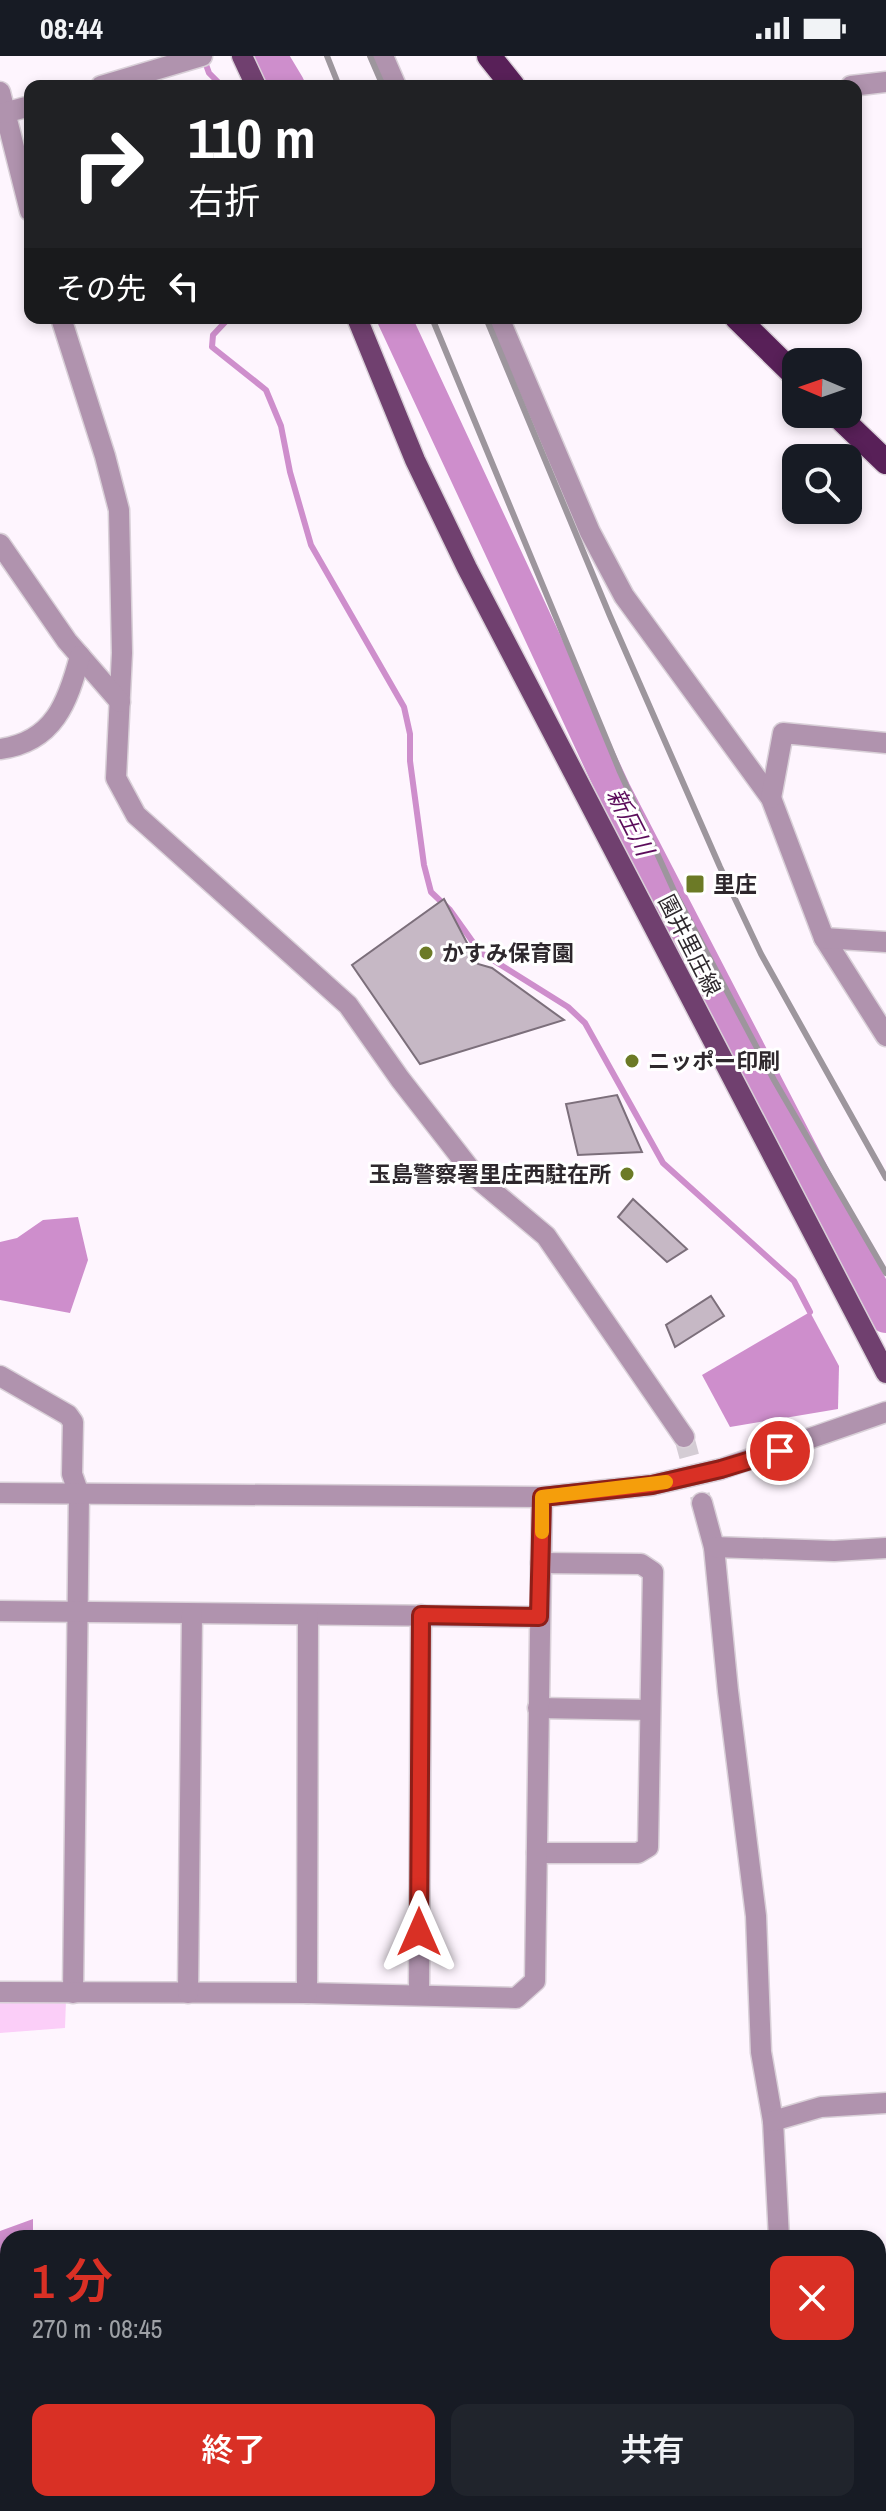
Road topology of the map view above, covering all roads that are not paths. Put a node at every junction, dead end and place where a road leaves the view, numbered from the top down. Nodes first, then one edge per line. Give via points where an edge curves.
1 (202, 56) edge
2 (242, 56) edge
3 (383, 56) edge
4 (489, 56) edge
5 (121, 80) edge
6 (253, 80) edge
7 (393, 80) edge
8 (508, 80) edge
9 (886, 82) edge
10 (862, 85) edge
11 (0, 92) edge
12 (24, 108) edge
13 (4, 113) junction
14 (24, 188) edge
15 (63, 324) edge
16 (359, 324) edge
17 (502, 324) edge
18 (743, 324) edge
19 (782, 362) edge
20 (851, 428) edge
21 (886, 462) edge
22 (0, 544) edge
23 (80, 656) junction
24 (120, 702) junction
25 (886, 743) edge
26 (0, 749) edge
27 (771, 798) junction
28 (824, 938) junction
29 (886, 942) edge
30 (886, 1036) edge
31 (886, 1373) edge
32 (0, 1376) edge
33 (886, 1412) edge
34 (684, 1437) tunnel mouth
35 (0, 1493) edge
36 (79, 1494) junction
37 (542, 1497) junction
38 (702, 1503) tunnel mouth
39 (714, 1547) junction
40 (886, 1548) edge
41 (541, 1563) junction
42 (0, 1611) edge
43 (77, 1612) junction
44 (192, 1614) junction
45 (421, 1615) junction
46 (308, 1616) junction
47 (539, 1617) junction
48 (538, 1708) junction
49 (650, 1710) junction
50 (537, 1853) junction
51 (0, 1992) edge
52 (73, 1993) junction
53 (188, 1993) junction
54 (307, 1993) junction
55 (419, 1995) junction
56 (886, 2103) edge
57 (773, 2121) junction
58 (779, 2230) edge

1 - 5 street
2 - 6 main road
3 - 7 street
4 - 8 highway
9 - 10 street
11 - 13 street
12 - 13 street
13 - 14 street
15 - 24 street via 119,510
16 - 31 main road, 園井里庄線 via 415,460 467,568
17 - 27 street via 590,532 624,596
18 - 19 highway
20 - 21 highway
22 - 23 street
23 - 24 street
23 - 26 street via 61,713 33,738
24 - 34 street via 116,778 136,815 348,1005 477,1178 546,1236
25 - 27 street via 783,733
27 - 28 street
28 - 29 street
28 - 30 street
32 - 36 street via 73,1422 72,1474
33 - 37 street via 721,1469 652,1485
35 - 36 street
36 - 37 street
36 - 43 street
37 - 41 street
38 - 39 street
39 - 40 street
39 - 57 street via 756,1916 761,2052
41 - 47 street
41 - 49 street via 641,1564 653,1572
42 - 43 street
43 - 44 street
43 - 52 street
44 - 46 street
44 - 53 street
45 - 46 street
45 - 47 street
45 - 55 street
46 - 54 street
47 - 48 street
48 - 49 street
48 - 50 street
49 - 50 street via 648,1847 638,1853
50 - 55 street via 535,1981 516,1998
51 - 52 street
52 - 53 street
53 - 54 street
54 - 55 street
56 - 57 street via 821,2107
57 - 58 street

